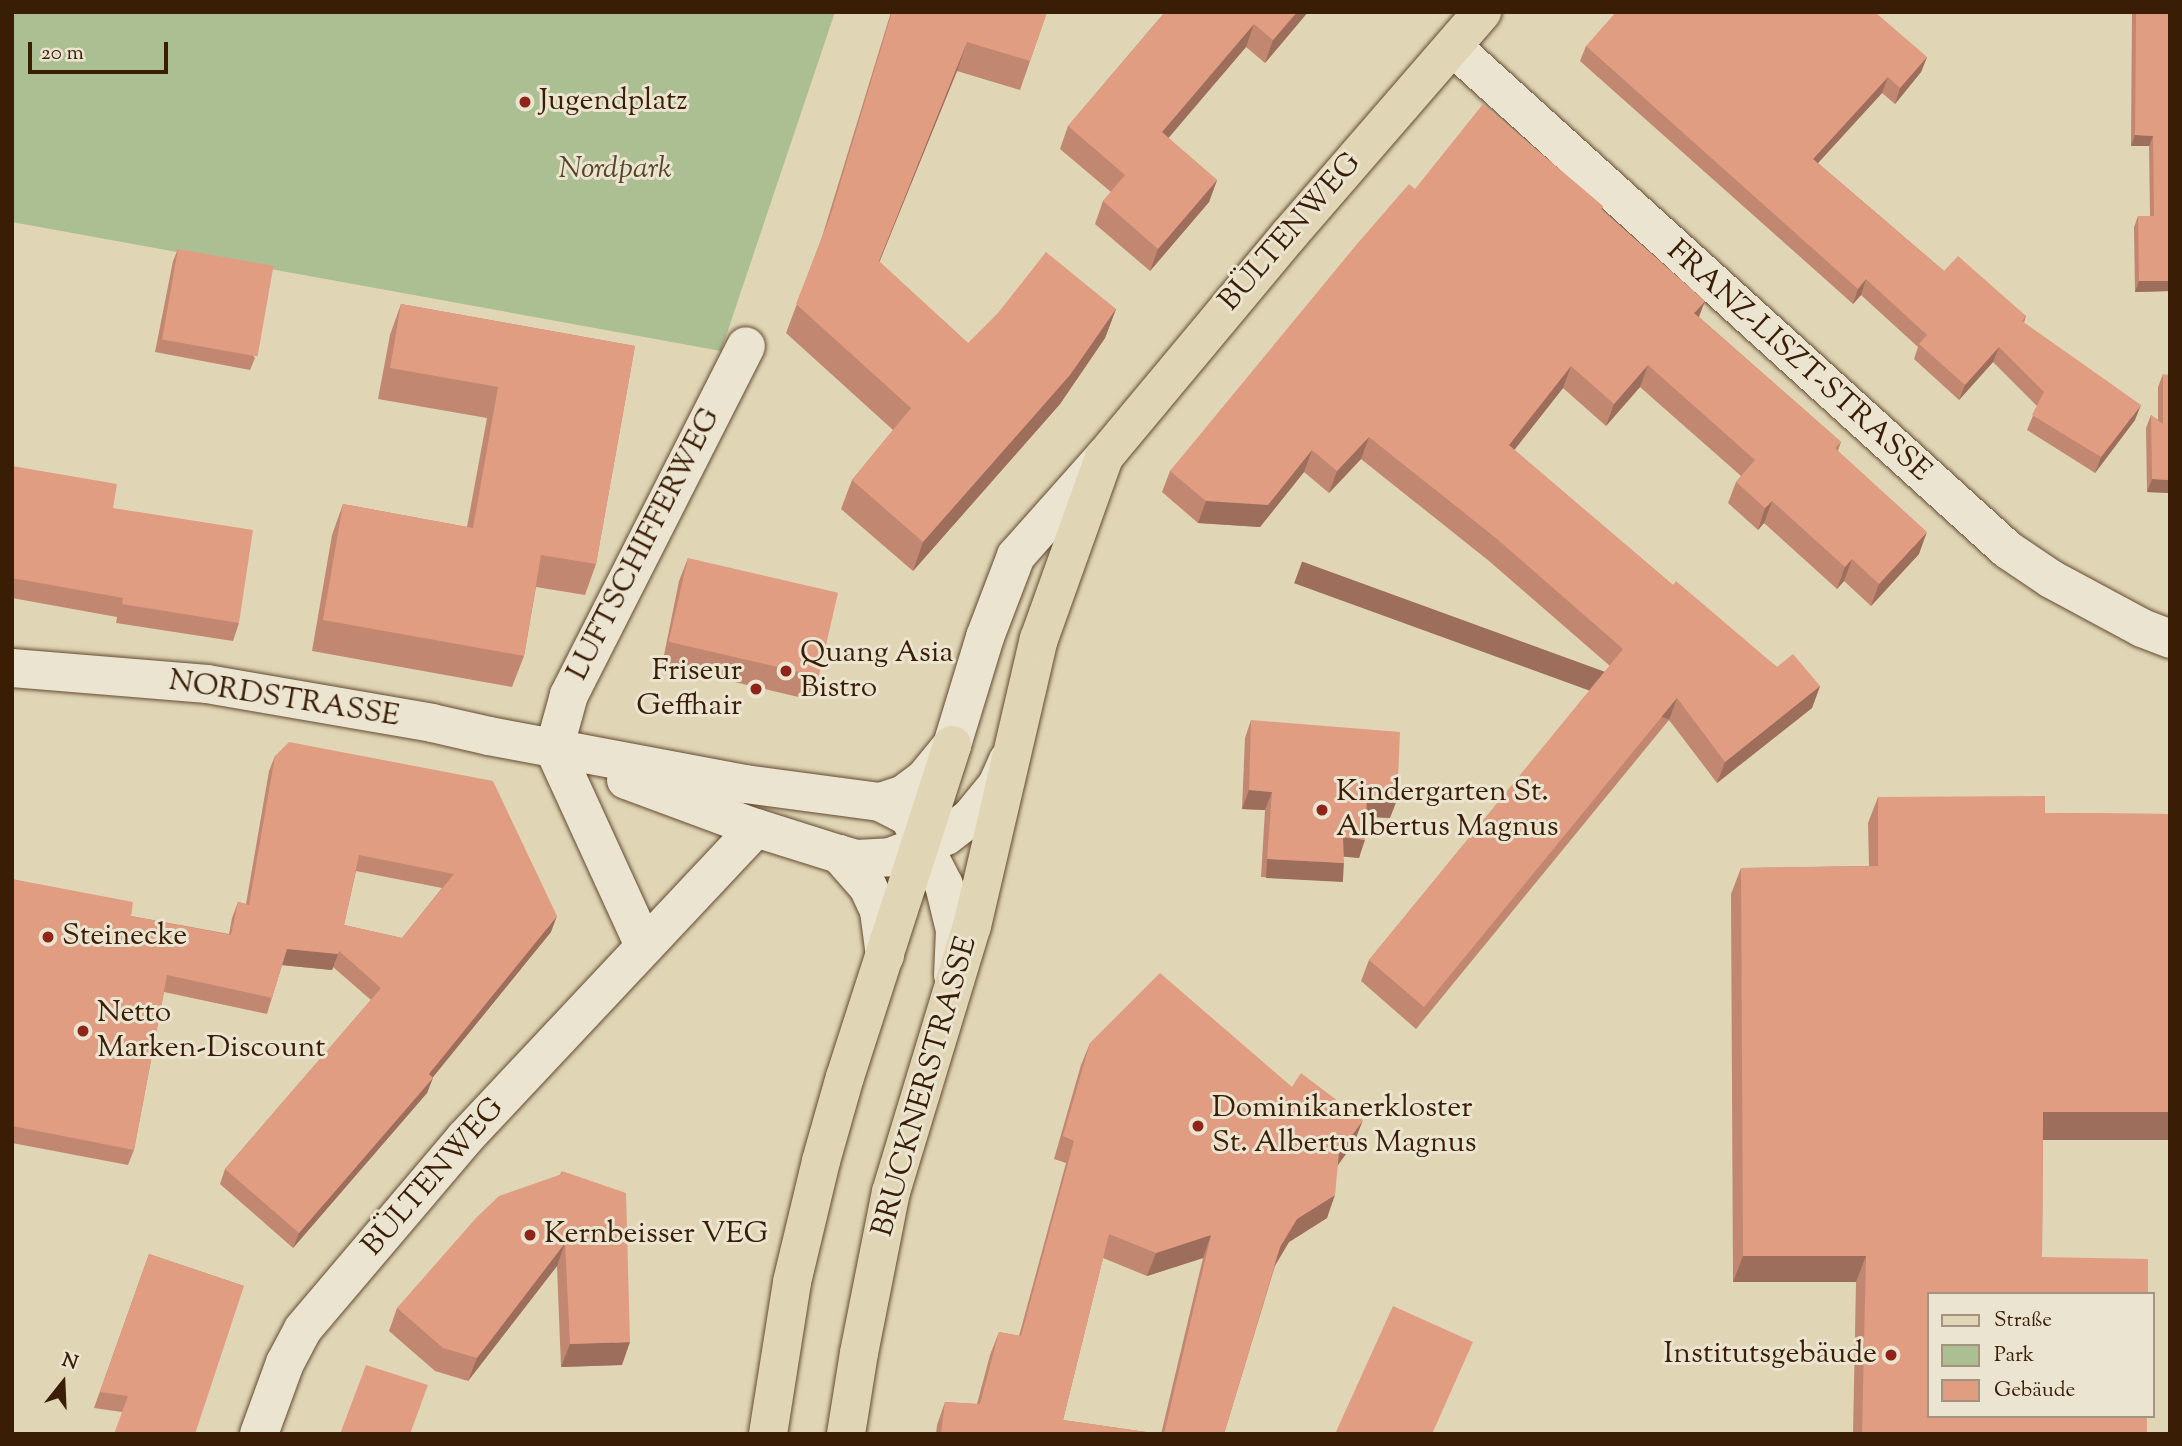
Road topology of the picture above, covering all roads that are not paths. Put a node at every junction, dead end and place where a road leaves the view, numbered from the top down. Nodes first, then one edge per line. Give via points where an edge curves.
1 (1482, 12) edge
2 (1453, 47) junction
3 (746, 346) dead end
4 (1104, 457) junction
5 (2170, 639) edge
6 (12, 668) edge
7 (1015, 742) junction
8 (952, 745) junction
9 (554, 749) junction
10 (880, 802) junction
11 (756, 828) junction
12 (921, 846) junction
13 (839, 854) junction
14 (645, 946) junction
15 (885, 956) junction
16 (952, 991) junction
17 (259, 1434) edge
18 (768, 1434) edge
19 (846, 1434) edge

1 - 2 main road, BÜLTENWEG
2 - 4 main road, BÜLTENWEG
2 - 5 street, FRANZ-LISZT-STRASSE via 2008,550 2051,579
3 - 9 street, LUFTSCHIFFERWEG via 569,695
4 - 7 main road, BÜLTENWEG via 1039,639
4 - 8 street, BÜLTENWEG via 1016,556
6 - 9 street, NORDSTRASSE via 207,684
7 - 12 street, BÜLTENWEG via 997,785 970,818 946,836
7 - 16 main road, BRUCKNERSTRASSE
8 - 10 street, BÜLTENWEG via 925,778 904,794
8 - 12 main road, BÜLTENWEG
9 - 10 street, NORDSTRASSE via 745,784
9 - 11 street, NORDSTRASSE via 572,760
9 - 14 street
10 - 12 street, NORDSTRASSE via 909,817
11 - 13 street, NORDSTRASSE
11 - 14 street, BÜLTENWEG
12 - 13 street, BÜLTENWEG via 876,859
12 - 15 main road
12 - 16 street, NORDSTRASSE via 944,885 955,930
13 - 15 street via 868,887 879,911
14 - 17 street, BÜLTENWEG via 465,1138 303,1329
15 - 18 main road via 821,1161 792,1282
16 - 19 main road, BRUCKNERSTRASSE via 891,1192

